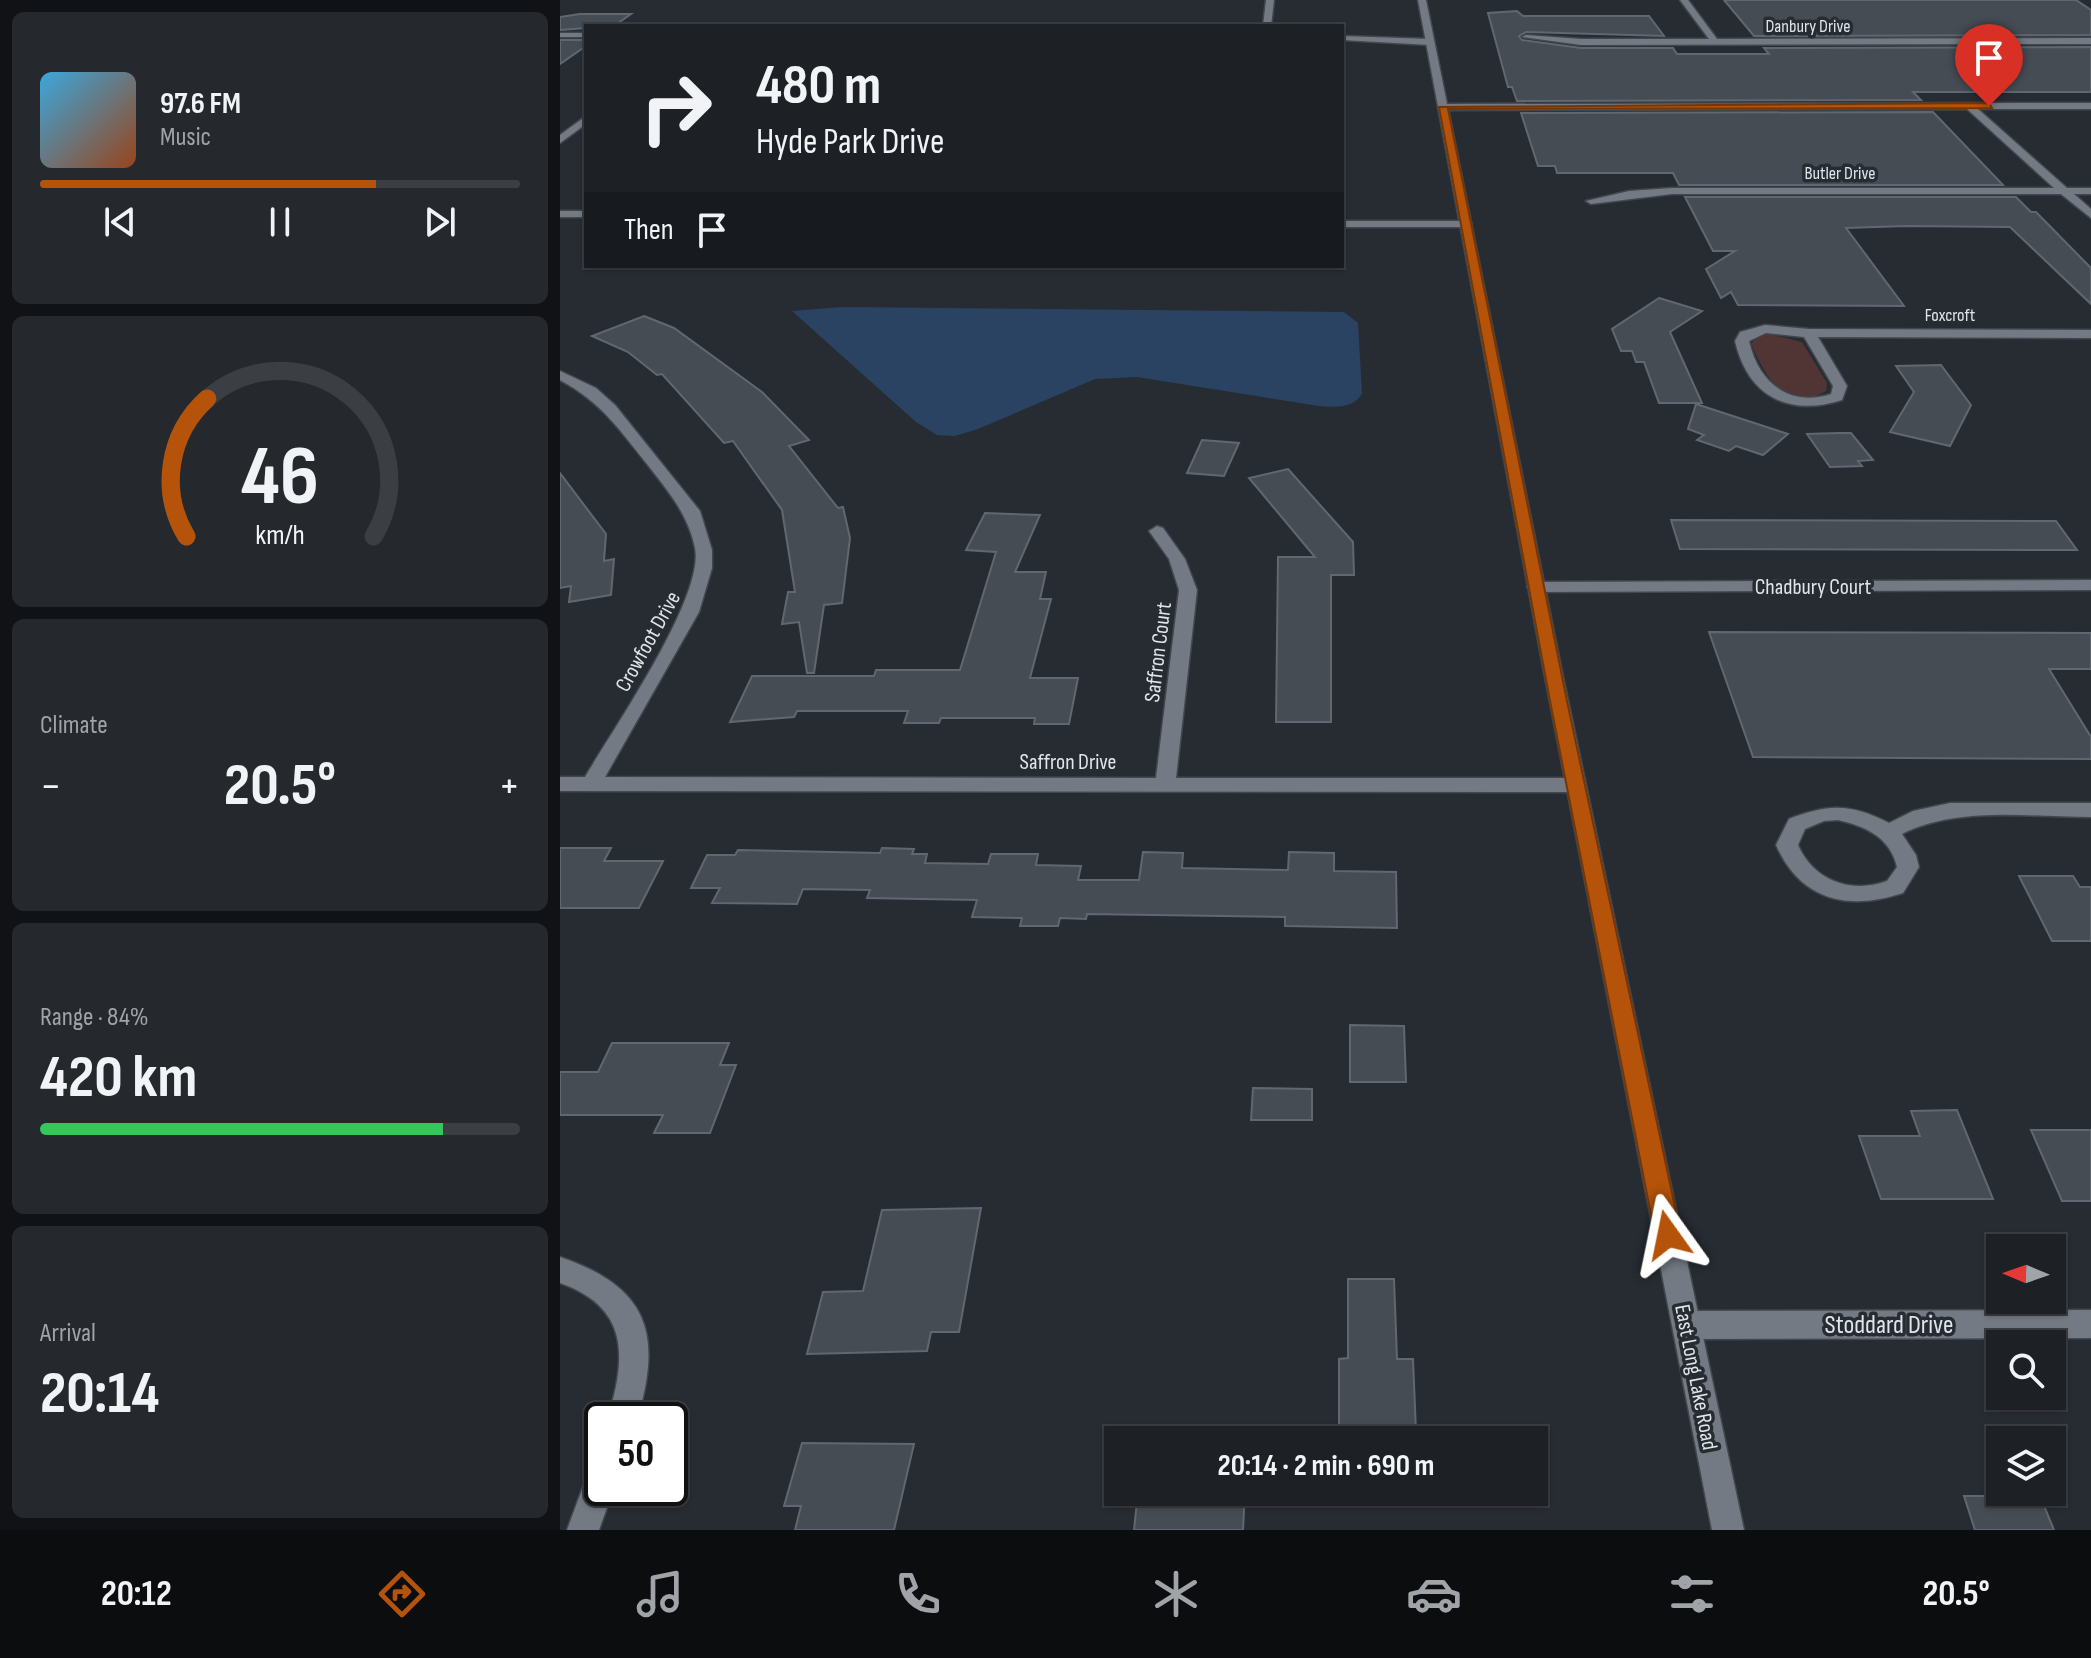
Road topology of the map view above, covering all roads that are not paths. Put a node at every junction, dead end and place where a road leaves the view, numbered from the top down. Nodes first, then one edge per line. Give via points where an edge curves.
1 (1270, 0) edge
2 (1422, 0) edge
3 (1684, 0) edge
4 (1267, 24) edge
5 (560, 35) edge
6 (584, 35) edge
7 (1344, 36) edge
8 (1526, 37) dead end
9 (1429, 38) junction
10 (2091, 41) edge
11 (1715, 42) junction
12 (1969, 106) junction
13 (2091, 106) edge
14 (1443, 107) junction
15 (584, 121) edge
16 (560, 140) edge
17 (2064, 191) junction
18 (2091, 191) edge
19 (1591, 201) dead end
20 (560, 214) edge
21 (584, 214) edge
22 (2091, 215) edge
23 (1344, 224) edge
24 (1466, 224) junction
25 (1809, 333) junction
26 (2091, 334) edge
27 (560, 375) edge
28 (1157, 531) dead end
29 (2091, 585) edge
30 (1536, 587) junction
31 (560, 784) edge
32 (591, 784) junction
33 (1575, 785) junction
34 (1165, 786) junction
35 (2091, 810) edge
36 (1888, 832) junction
37 (560, 1270) edge
38 (2091, 1324) edge
39 (1687, 1325) junction
40 (626, 1402) edge
41 (591, 1506) edge
42 (583, 1530) edge
43 (1728, 1530) edge

1 - 4 street
2 - 9 street, East Long Lake Road
3 - 11 street
5 - 6 street
7 - 9 street
8 - 11 street, Danbury Drive
9 - 14 street, East Long Lake Road
10 - 11 street, Danbury Drive
12 - 13 street
12 - 14 street
12 - 17 street
14 - 24 street, East Long Lake Road
15 - 16 street
17 - 18 street, Butler Drive
17 - 19 street, Butler Drive via 1672,191
17 - 22 street
20 - 21 street
23 - 24 street
24 - 30 street, East Long Lake Road
25 - 25 street, Foxcroft via 1765,329 1745,335 1742,346 1768,393 1806,403 1829,400 1841,392
25 - 26 street, Foxcroft
27 - 32 street, Crowfoot Drive via 610,408 692,511 704,550 690,612
28 - 34 street, Saffron Court via 1177,559 1188,590
29 - 30 street, Chadbury Court
30 - 33 street, East Long Lake Road
31 - 32 street, Saffron Drive
32 - 34 street, Saffron Drive
33 - 34 street, Saffron Drive
33 - 39 street, East Long Lake Road
35 - 36 street via 1950,810 1920,816
36 - 36 street via 1856,816 1822,814 1796,824 1787,845 1799,869 1812,880 1865,896 1895,887 1904,878 1906,855
37 - 40 street via 596,1282 623,1309 636,1362
38 - 39 street, Stoddard Drive
39 - 43 street, East Long Lake Road
41 - 42 street

